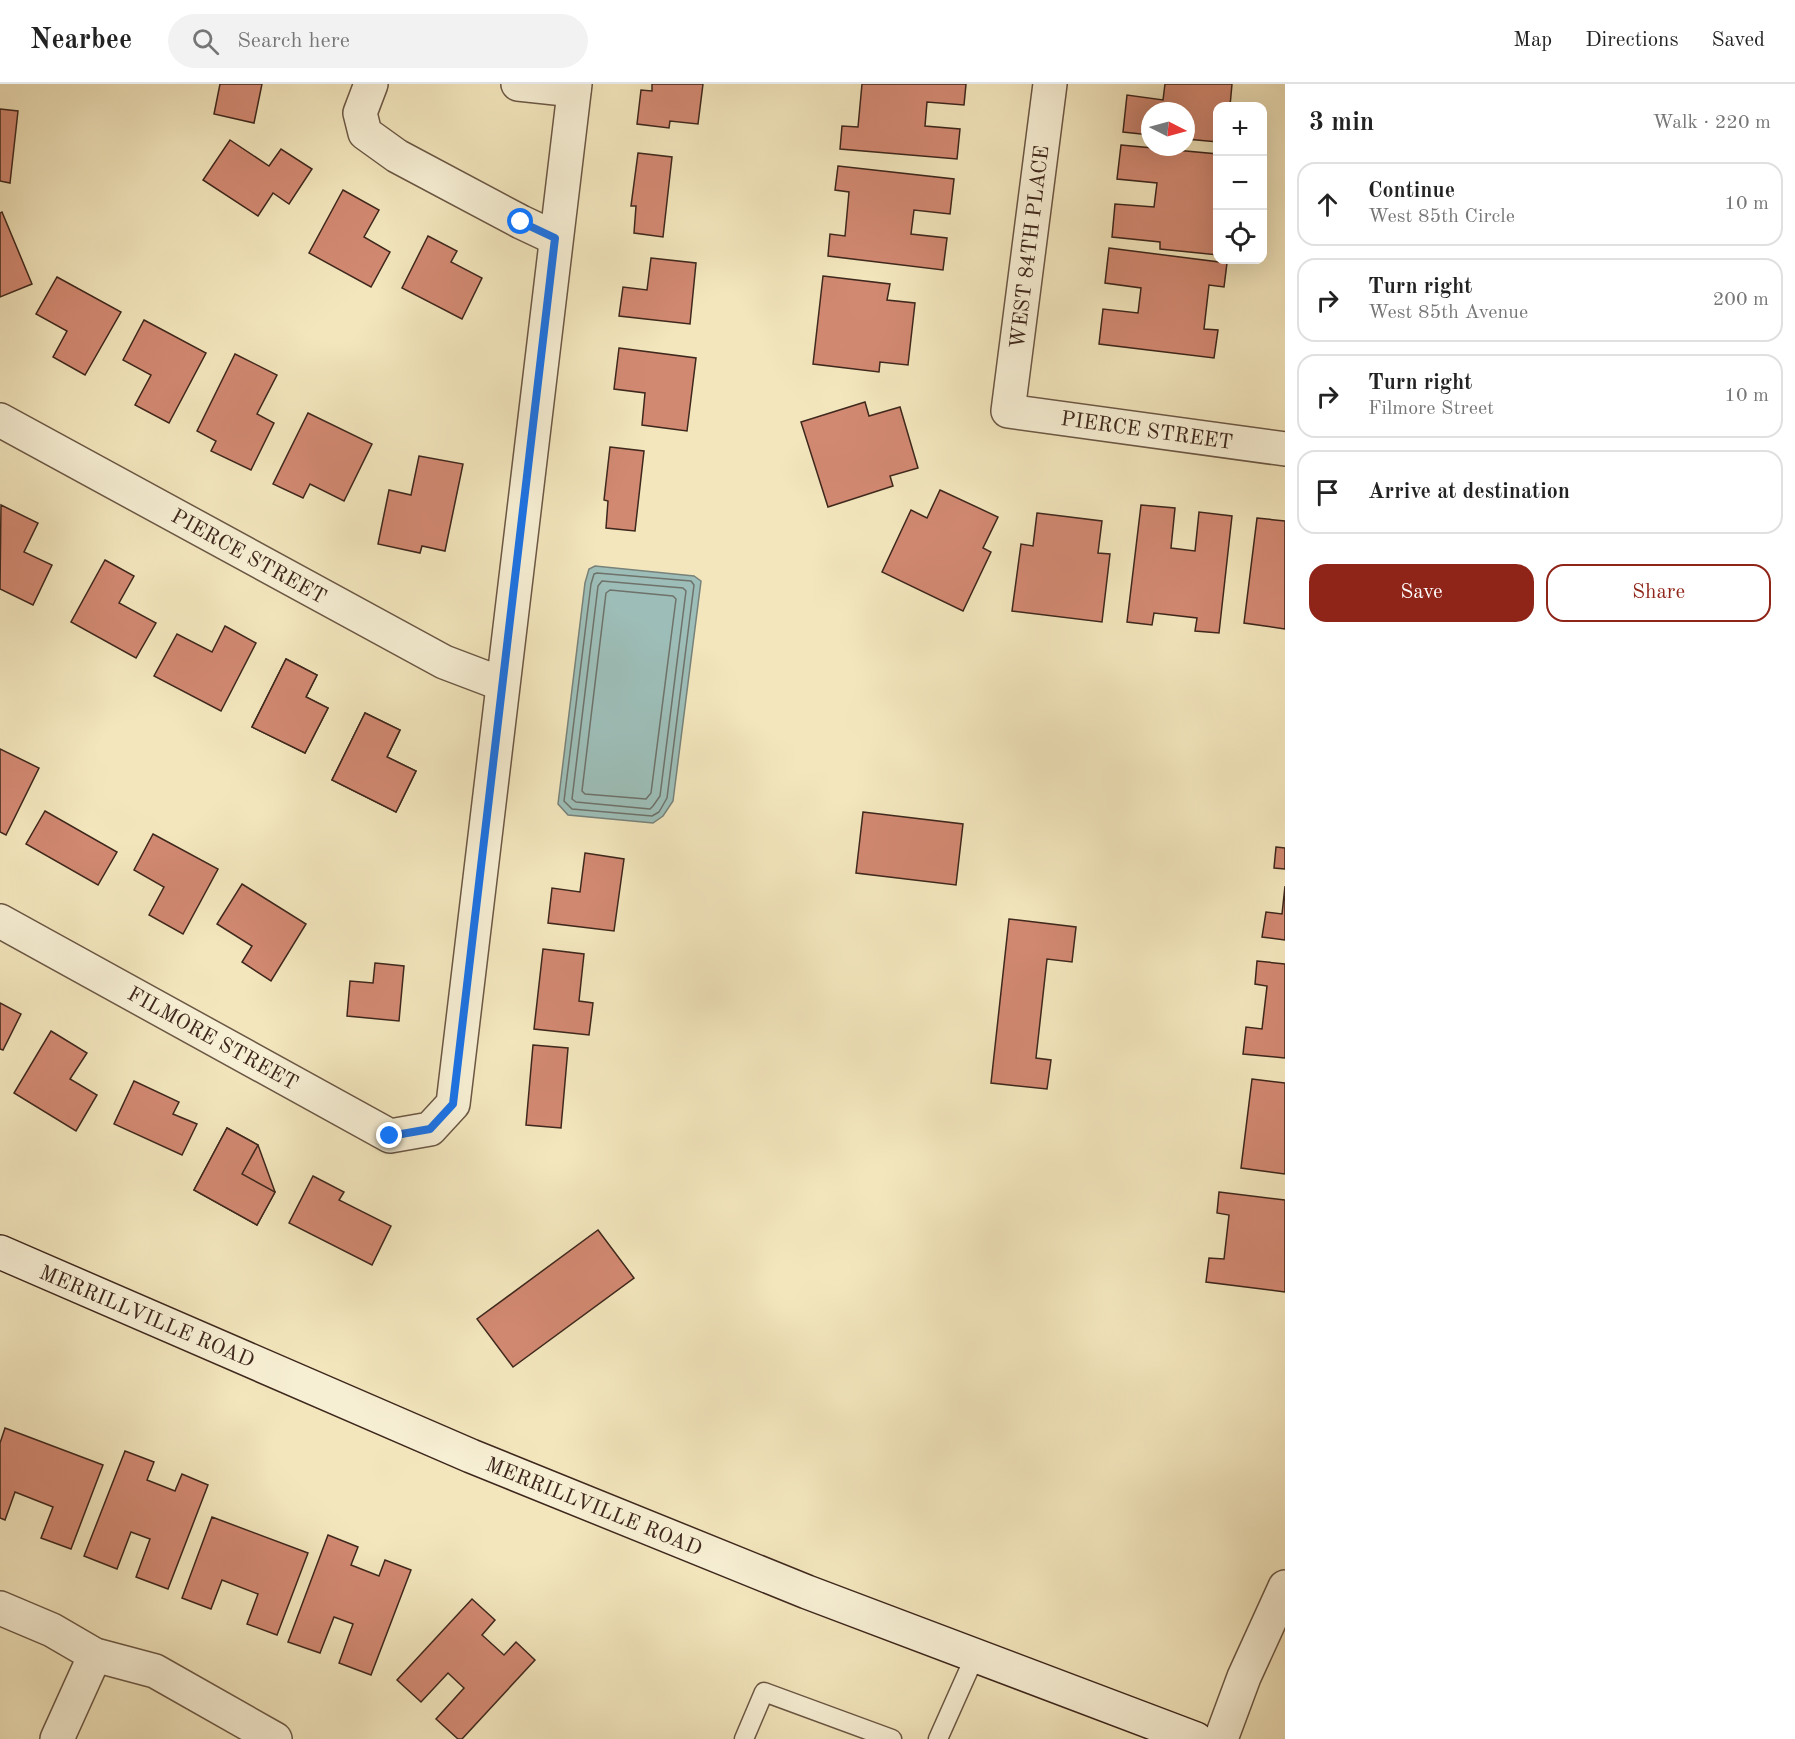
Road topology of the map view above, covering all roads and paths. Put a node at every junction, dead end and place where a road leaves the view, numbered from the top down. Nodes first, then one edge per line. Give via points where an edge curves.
1 (371, 84) edge
2 (518, 84) edge
3 (1050, 84) edge
4 (574, 87) edge
5 (555, 238) junction
6 (1008, 411) joint
7 (0, 420) edge
8 (1285, 449) edge
9 (502, 684) junction
10 (0, 921) edge
11 (0, 1252) edge
12 (1285, 1587) edge
13 (0, 1608) edge
14 (95, 1655) junction
15 (975, 1656) junction
16 (57, 1739) edge
17 (275, 1739) edge
18 (744, 1739) edge
19 (892, 1739) edge
20 (938, 1739) edge
21 (1196, 1739) edge
22 (1221, 1739) edge

1 - 5 street via 360,113 365,133 397,156
2 - 4 street
3 - 6 street, WEST 84TH PLACE
4 - 5 street
5 - 9 street
6 - 8 street, PIERCE STREET
7 - 9 street, PIERCE STREET via 444,662
9 - 10 street, FILMORE STREET via 453,1104 430,1129 390,1136
11 - 15 street, MERRILLVILLE ROAD via 471,1456
12 - 22 street
13 - 14 street via 52,1630
14 - 16 street
14 - 17 street via 155,1671
15 - 20 lane
15 - 21 street, MERRILLVILLE ROAD
18 - 19 lane via 765,1692

